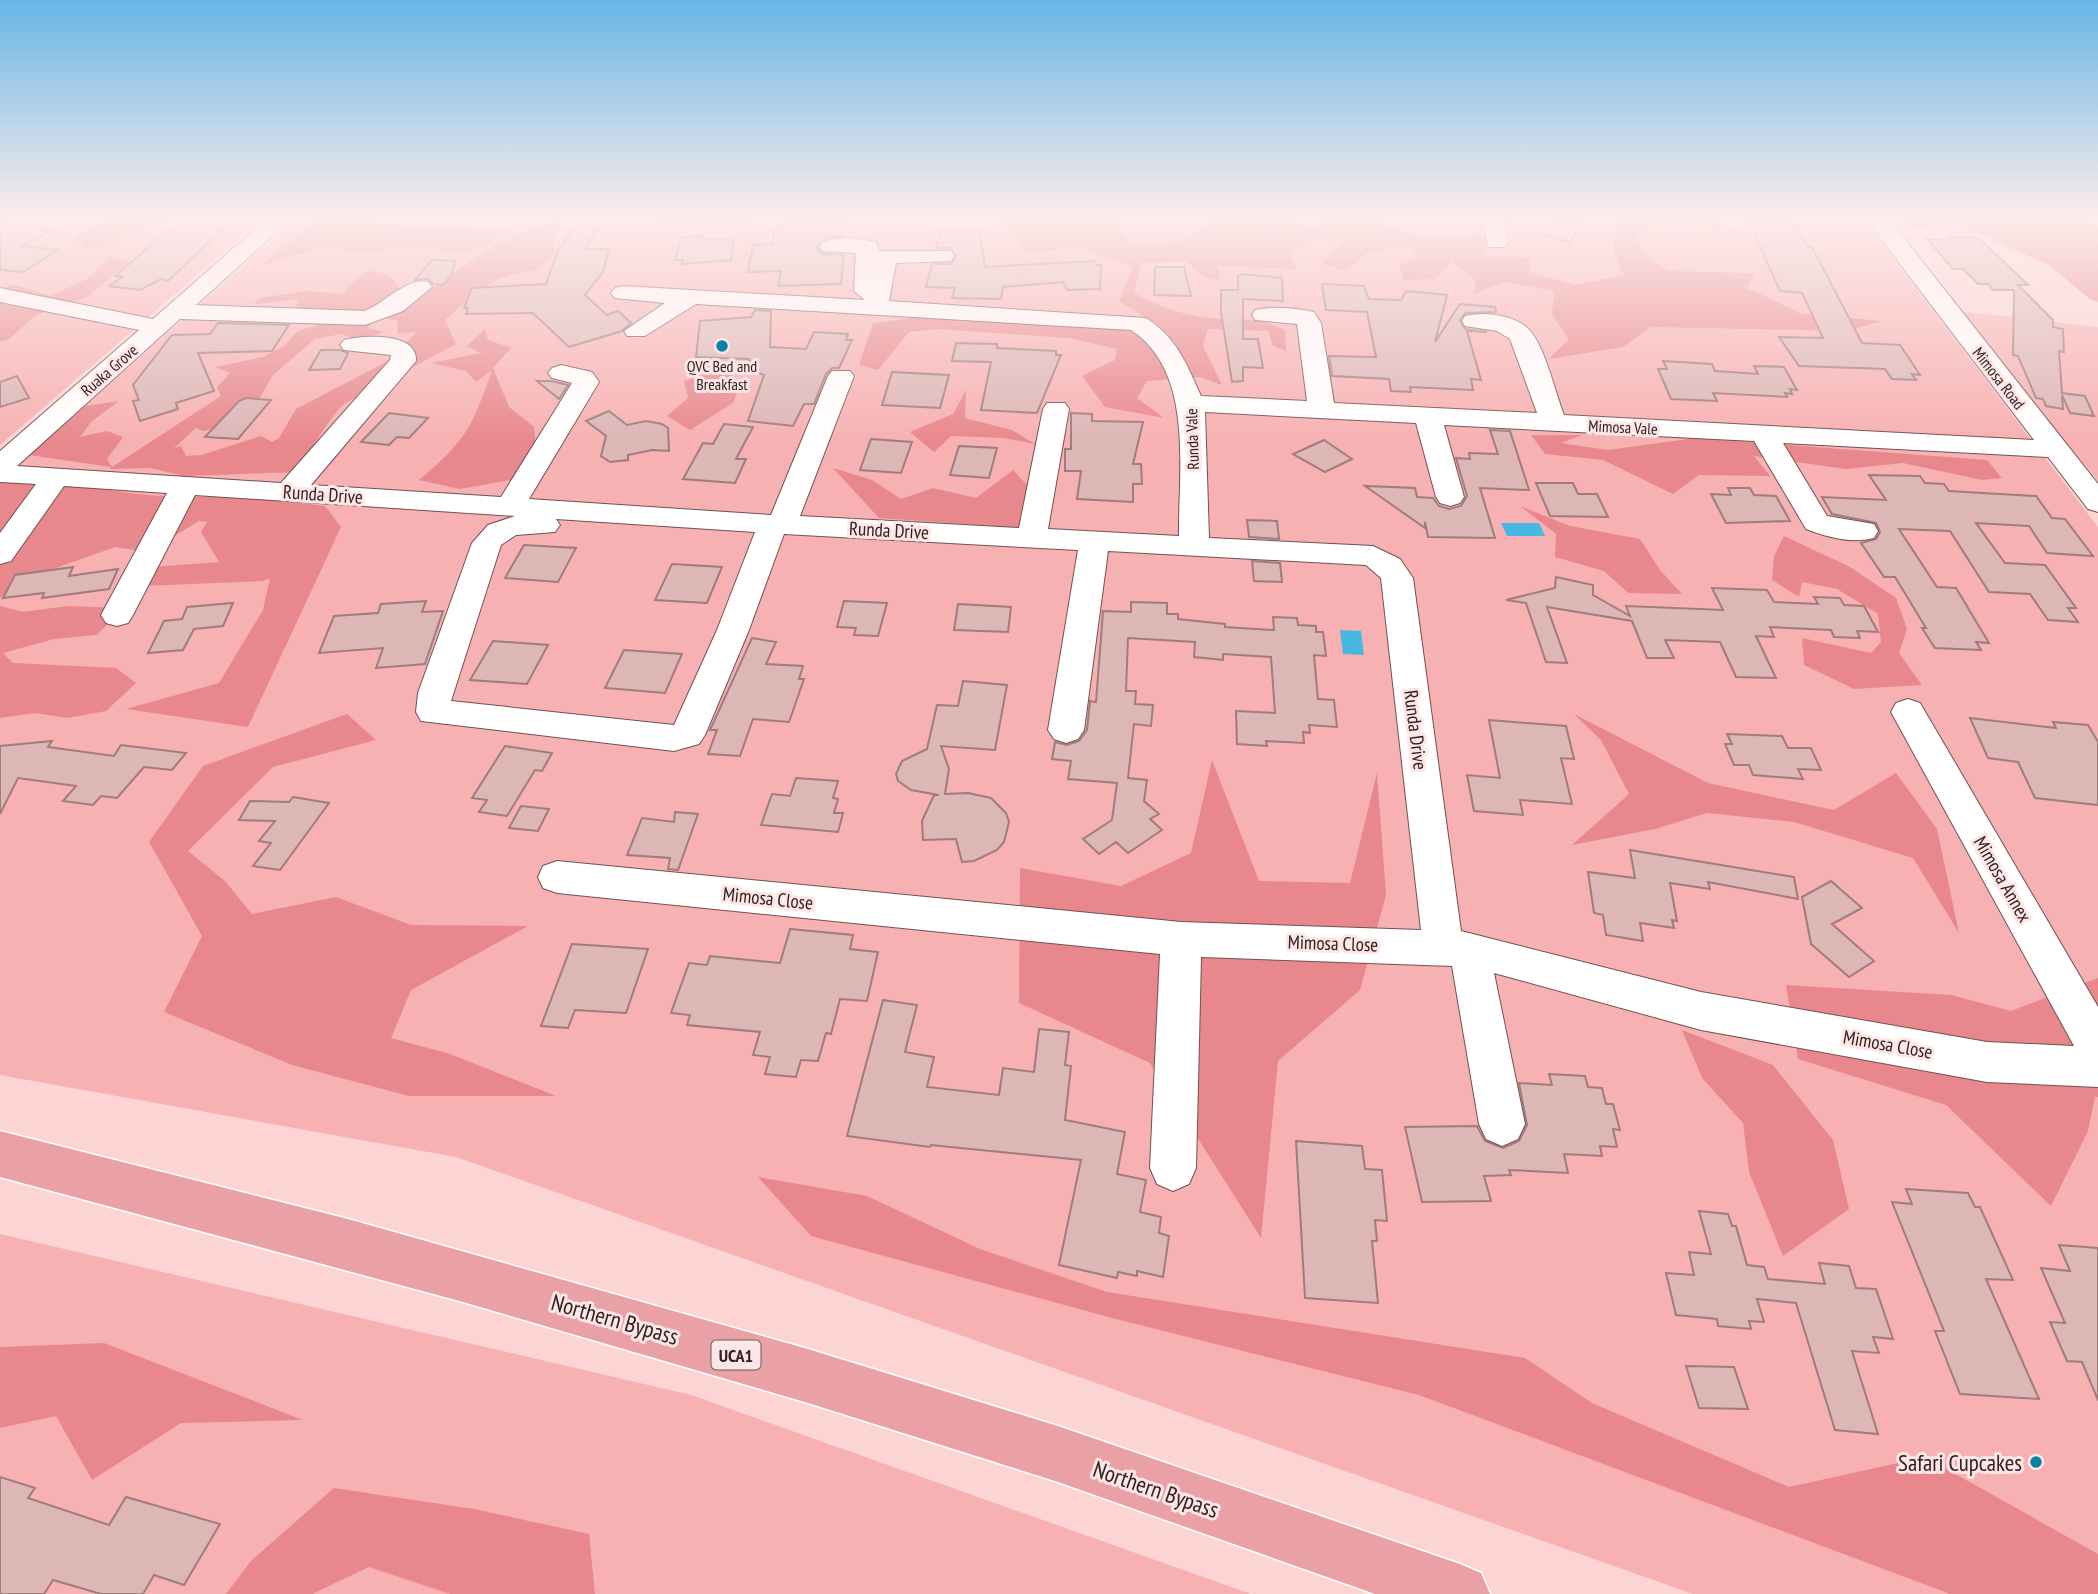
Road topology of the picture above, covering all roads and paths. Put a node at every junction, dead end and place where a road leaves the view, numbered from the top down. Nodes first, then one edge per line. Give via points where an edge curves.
1 (197, 292) edge
2 (414, 292) edge
3 (870, 292) edge
4 (874, 292) edge
5 (1934, 292) edge
6 (623, 293) dead end
7 (0, 295) edge
8 (692, 296) junction
9 (870, 306) junction
10 (1264, 315) dead end
11 (166, 320) junction
12 (1474, 321) dead end
13 (636, 331) dead end
14 (353, 345) dead end
15 (561, 373) dead end
16 (841, 376) dead end
17 (1191, 403) junction
18 (1056, 409) dead end
19 (814, 411) dead end
20 (1322, 412) junction
21 (1429, 416) junction
22 (1555, 424) junction
23 (1765, 436) junction
24 (2055, 449) junction
25 (0, 466) edge
26 (0, 473) edge
27 (56, 477) junction
28 (186, 485) junction
29 (289, 492) junction
30 (1450, 497) dead end
31 (2098, 503) edge
32 (509, 507) junction
33 (771, 530) junction
34 (1863, 531) dead end
35 (1032, 537) junction
36 (1095, 540) junction
37 (1194, 544) junction
38 (0, 554) edge
39 (117, 615) dead end
40 (1908, 712) dead end
41 (1066, 730) dead end
42 (557, 877) dead end
43 (1181, 939) junction
44 (1456, 948) junction
45 (2098, 1047) edge
46 (2098, 1067) edge
47 (1502, 1124) dead end
48 (0, 1154) edge
49 (1172, 1168) dead end
50 (1460, 1594) edge

1 - 11 street, Ruaka Grove
2 - 11 street via 398,306 365,318
3 - 9 street
4 - 9 street
5 - 24 street, Mimosa Road
6 - 8 street, Runda Vale
7 - 11 street
8 - 9 street, Runda Vale
8 - 13 street
9 - 17 street, Runda Vale via 1137,323 1157,336
10 - 20 street via 1305,317 1309,323
11 - 25 street, Ruaka Grove
12 - 22 street via 1503,324 1521,335
14 - 29 street via 387,345 404,351 403,361
15 - 32 street via 583,377 586,382
16 - 33 street
17 - 20 street, Mimosa Vale
17 - 37 street, Runda Vale
18 - 35 lane
19 - 33 street
20 - 21 street, Mimosa Vale
21 - 22 street, Mimosa Vale
21 - 30 street
22 - 23 street, Mimosa Vale
23 - 24 street, Mimosa Vale
23 - 34 street via 1816,522 1823,527
24 - 31 street, Mimosa Road
26 - 27 street, Runda Drive
27 - 28 street, Runda Drive
27 - 38 street
28 - 29 street, Runda Drive
28 - 39 street
29 - 32 street, Runda Drive
32 - 33 street, Runda Drive
33 - 33 street via 687,735 674,738 433,712 435,692 487,543 506,527 516,523 701,534 732,544
33 - 35 street, Runda Drive
35 - 36 street, Runda Drive
36 - 37 street, Runda Drive
36 - 41 street
37 - 44 street, Runda Drive via 1373,556 1389,565 1397,578
40 - 45 street, Mimosa Annex
42 - 43 street, Mimosa Close
43 - 44 street, Mimosa Close
43 - 49 street
44 - 46 street, Mimosa Close via 1701,1011 1987,1062
44 - 47 street, Runda Drive
48 - 50 main road, Northern Bypass / UCA1 via 252,1216 901,1404

